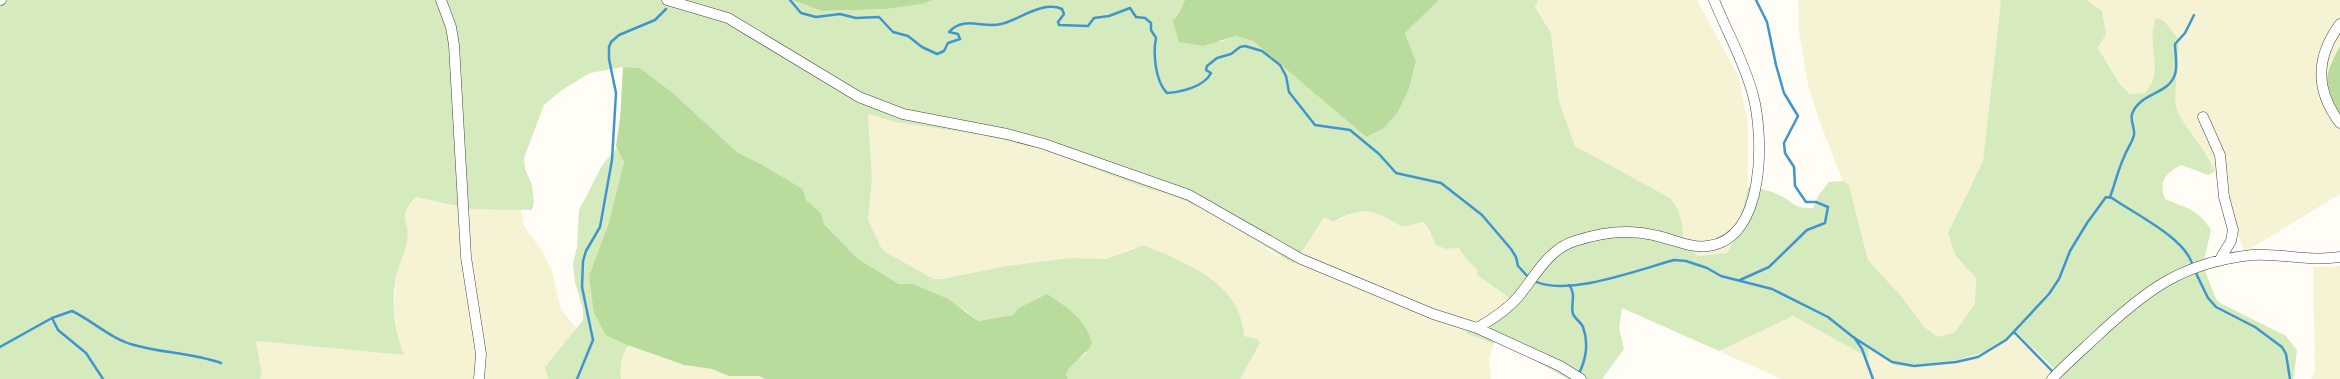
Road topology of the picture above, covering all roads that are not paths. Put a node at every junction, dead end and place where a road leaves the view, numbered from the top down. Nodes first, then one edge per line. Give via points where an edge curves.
1 (441, 0) edge
2 (667, 0) edge
3 (1714, 0) edge
4 (2340, 24) edge
5 (2203, 117) dead end
6 (2340, 123) edge
7 (2340, 257) edge
8 (2219, 261) junction
9 (1478, 328) junction
10 (479, 379) edge
11 (1581, 379) edge
12 (2052, 379) edge

1 - 10 street via 451,27 454,45 466,257 481,354
2 - 9 street via 728,18 859,97 882,108 1044,144 1173,190 1209,205 1301,259 1433,314
3 - 9 street via 1744,68 1758,119 1758,165 1754,193 1741,227 1725,242 1707,247 1637,233 1610,234 1574,241 1551,256 1503,312
4 - 6 street via 2326,52 2320,83 2329,106
5 - 8 street via 2220,156 2224,197 2233,230 2232,241
7 - 8 street via 2268,255
8 - 12 street via 2184,272 2141,296
9 - 11 street via 1560,366

